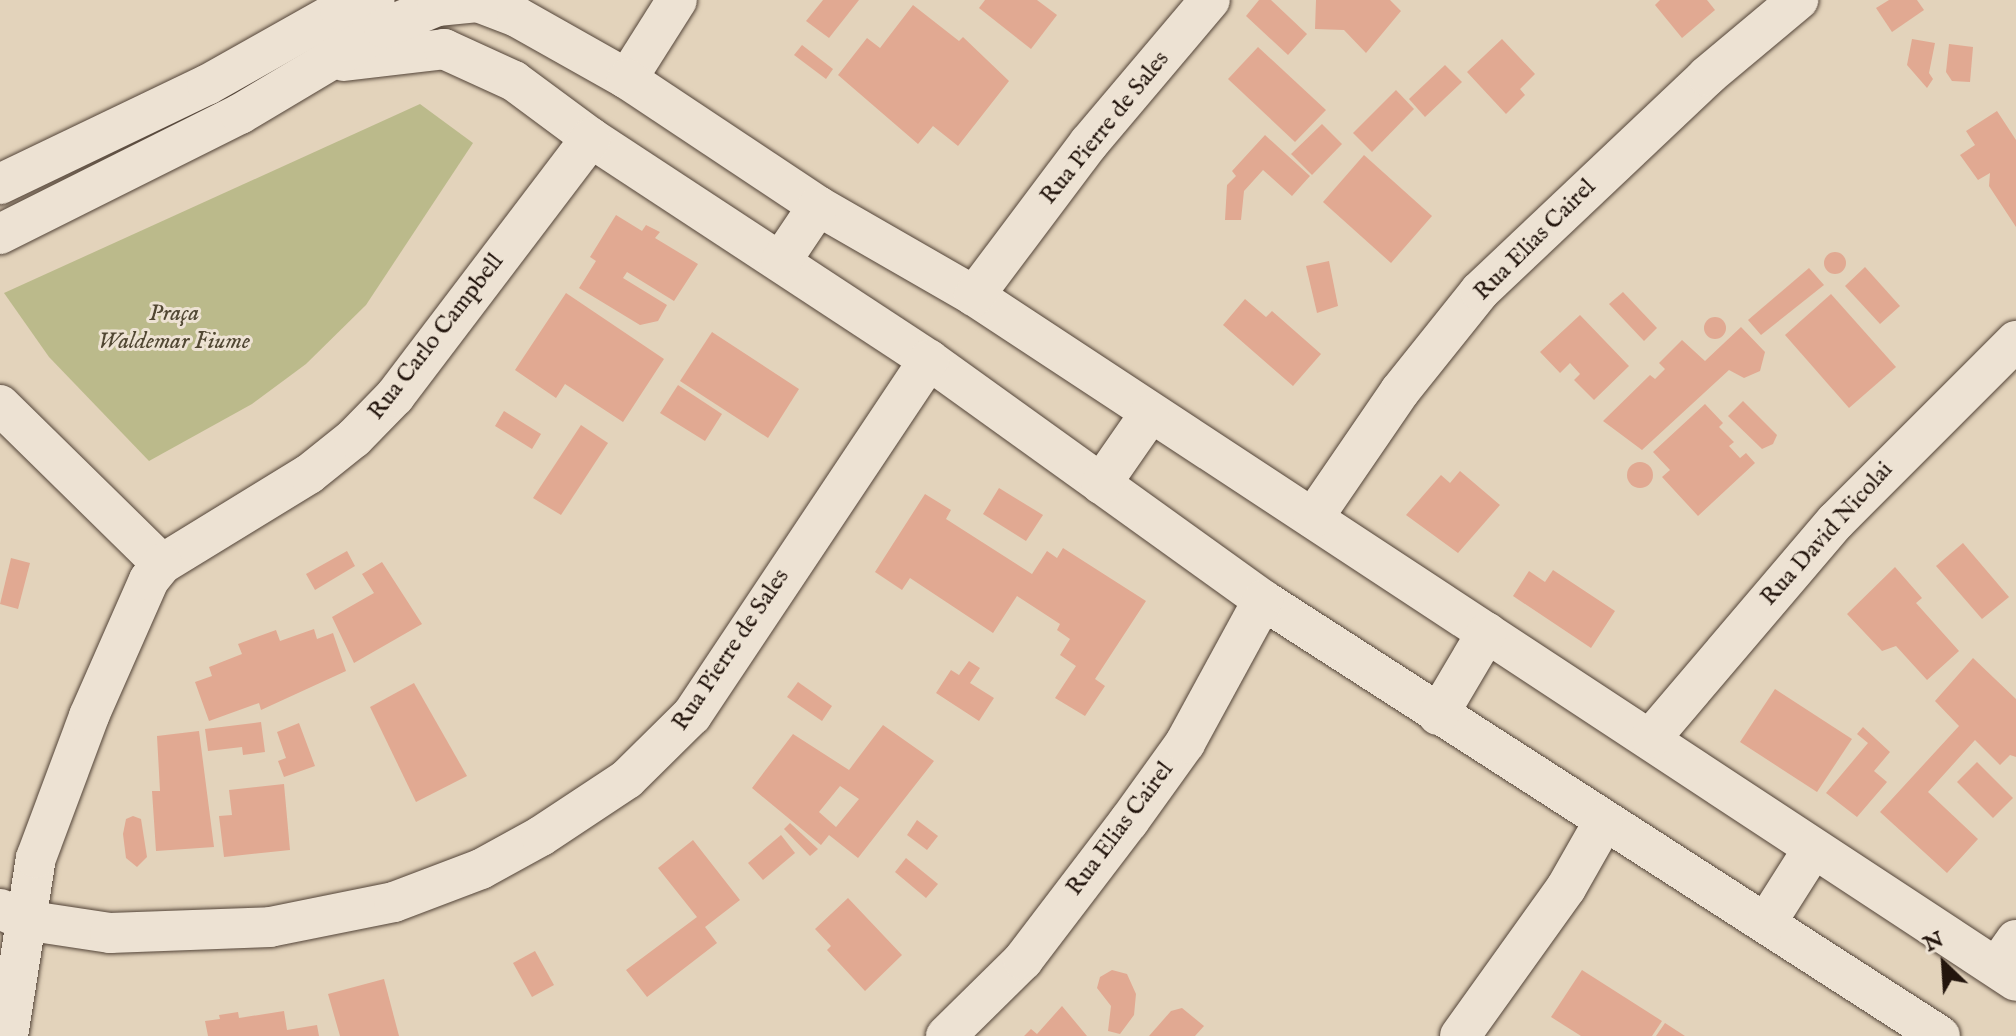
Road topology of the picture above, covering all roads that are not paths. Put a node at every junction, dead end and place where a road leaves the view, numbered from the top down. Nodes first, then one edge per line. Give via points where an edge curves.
1 (375, 0) edge
2 (677, 0) edge
3 (1210, 0) edge
4 (1798, 0) edge
5 (436, 3) edge
6 (444, 49) junction
7 (332, 63) junction
8 (627, 79) junction
9 (591, 138) junction
10 (0, 184) edge
11 (818, 206) junction
12 (0, 234) edge
13 (781, 261) junction
14 (974, 296) junction
15 (2016, 341) edge
16 (929, 360) junction
17 (0, 405) edge
18 (1149, 415) junction
19 (1101, 484) junction
20 (1313, 518) junction
21 (162, 564) junction
22 (1263, 600) junction
23 (1487, 632) junction
24 (1438, 715) junction
25 (1651, 738) junction
26 (1603, 823) junction
27 (1813, 849) junction
28 (12, 915) edge
29 (1766, 923) junction
30 (2010, 963) edge
31 (8, 1036) edge
32 (946, 1036) edge
33 (1460, 1036) edge
34 (1940, 1036) edge

1 - 10 street via 340,10 207,85
2 - 8 street
3 - 14 street, Rua Pierre de Sales via 1089,143
4 - 20 street, Rua Elias Cairel via 1707,76 1480,291 1400,391
5 - 6 street
5 - 7 street via 384,28
5 - 8 street via 478,2 517,17
6 - 7 street
6 - 9 street via 514,81
7 - 12 street via 135,170
8 - 11 street
9 - 13 street
9 - 21 street, Rua Carlo Campbell via 395,396 354,438 309,474
11 - 13 street
11 - 14 street
13 - 16 street
14 - 18 street
15 - 25 street, Rua David Nicolai via 1836,521
16 - 19 street
16 - 28 street, Rua Pierre de Sales via 692,715 627,779 541,836 441,886 318,919 149,934
17 - 21 street
18 - 19 street
18 - 20 street
19 - 22 street
20 - 23 street
21 - 28 street via 149,580 89,716
22 - 24 street
22 - 32 street, Rua Elias Cairel via 1185,743 1129,821 1023,960
23 - 24 street
23 - 25 street
24 - 26 street
25 - 27 street
26 - 29 street
26 - 33 street via 1566,888
27 - 29 street
27 - 30 street
28 - 31 street
29 - 34 street

